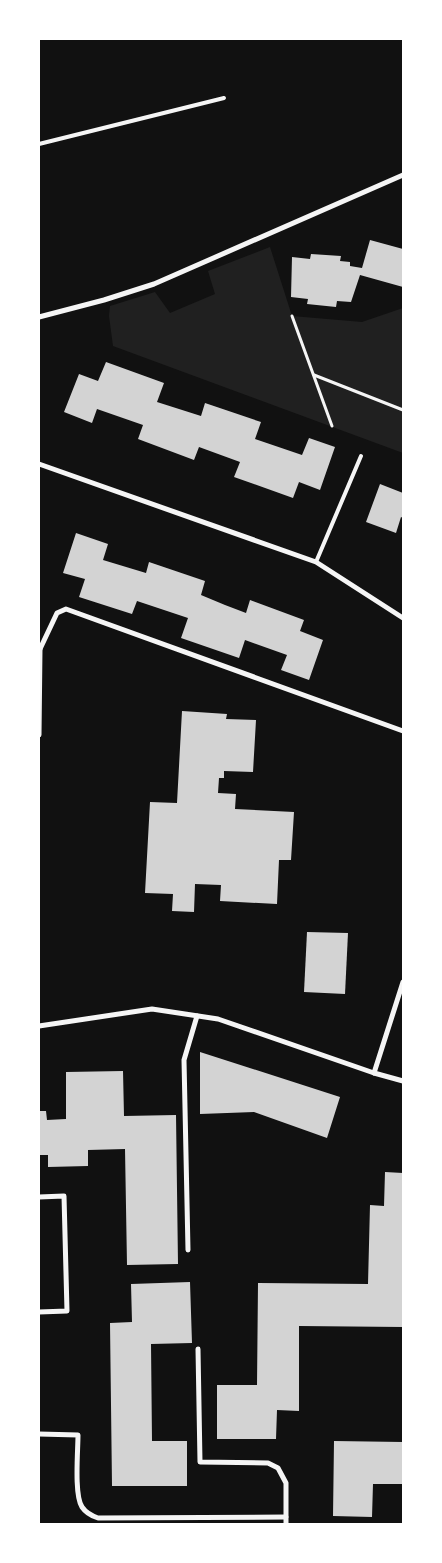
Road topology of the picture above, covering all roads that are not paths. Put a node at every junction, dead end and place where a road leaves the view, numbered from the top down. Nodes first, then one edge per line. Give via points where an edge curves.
1 (224, 98) dead end
2 (39, 144) edge
3 (403, 175) edge
4 (39, 317) edge
5 (361, 456) dead end
6 (39, 464) edge
7 (316, 562) junction
8 (403, 618) edge
9 (39, 649) edge
10 (403, 731) edge
11 (39, 735) edge
12 (403, 982) edge
13 (197, 1016) junction
14 (39, 1026) edge
15 (374, 1073) junction
16 (403, 1081) edge
17 (39, 1197) edge
18 (188, 1250) dead end
19 (39, 1312) edge
20 (198, 1349) dead end
21 (39, 1434) edge
22 (286, 1517) junction
23 (286, 1524) edge

1 - 2 lane
3 - 4 street via 154,284
5 - 7 lane
6 - 7 street
7 - 8 street
9 - 10 street via 57,613 66,609
9 - 11 street
12 - 15 street
13 - 14 street via 152,1009
13 - 15 street via 227,1022
13 - 18 street via 184,1060
15 - 16 street
17 - 19 street via 64,1196 67,1311
20 - 22 street via 200,1462 268,1463 278,1468 286,1483
21 - 22 street via 78,1435 78,1497 82,1507 98,1518
22 - 23 street

